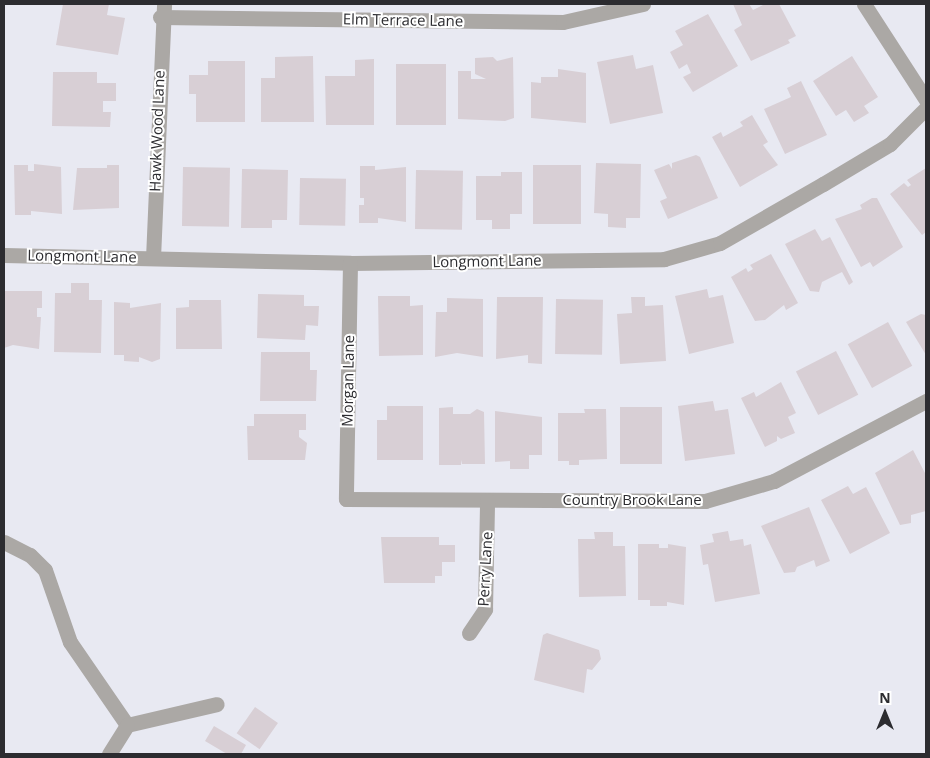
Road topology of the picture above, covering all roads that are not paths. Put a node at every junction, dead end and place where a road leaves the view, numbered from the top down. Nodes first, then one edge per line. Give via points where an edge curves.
1 (643, 4) edge
2 (864, 4) edge
3 (162, 11) edge
4 (926, 100) edge
5 (926, 108) edge
6 (4, 255) edge
7 (153, 258) junction
8 (350, 263) junction
9 (926, 401) edge
10 (346, 499) joint
11 (487, 500) junction
12 (4, 542) edge
13 (468, 633) dead end
14 (217, 704) dead end
15 (127, 725) junction
16 (109, 754) edge

1 - 3 street, Elm Terrace Lane via 563,22
2 - 4 street
3 - 7 street, Hawk Wood Lane
5 - 8 street, Longmont Lane via 890,144 823,184 720,243 664,259
6 - 7 street, Longmont Lane
7 - 8 street, Longmont Lane
8 - 10 street, Morgan Lane
9 - 11 street, Country Brook Lane via 774,482 705,501
10 - 11 street, Country Brook Lane
11 - 13 street, Perry Lane via 485,609
12 - 15 street via 30,555 45,570 70,642
14 - 15 street
15 - 16 street

